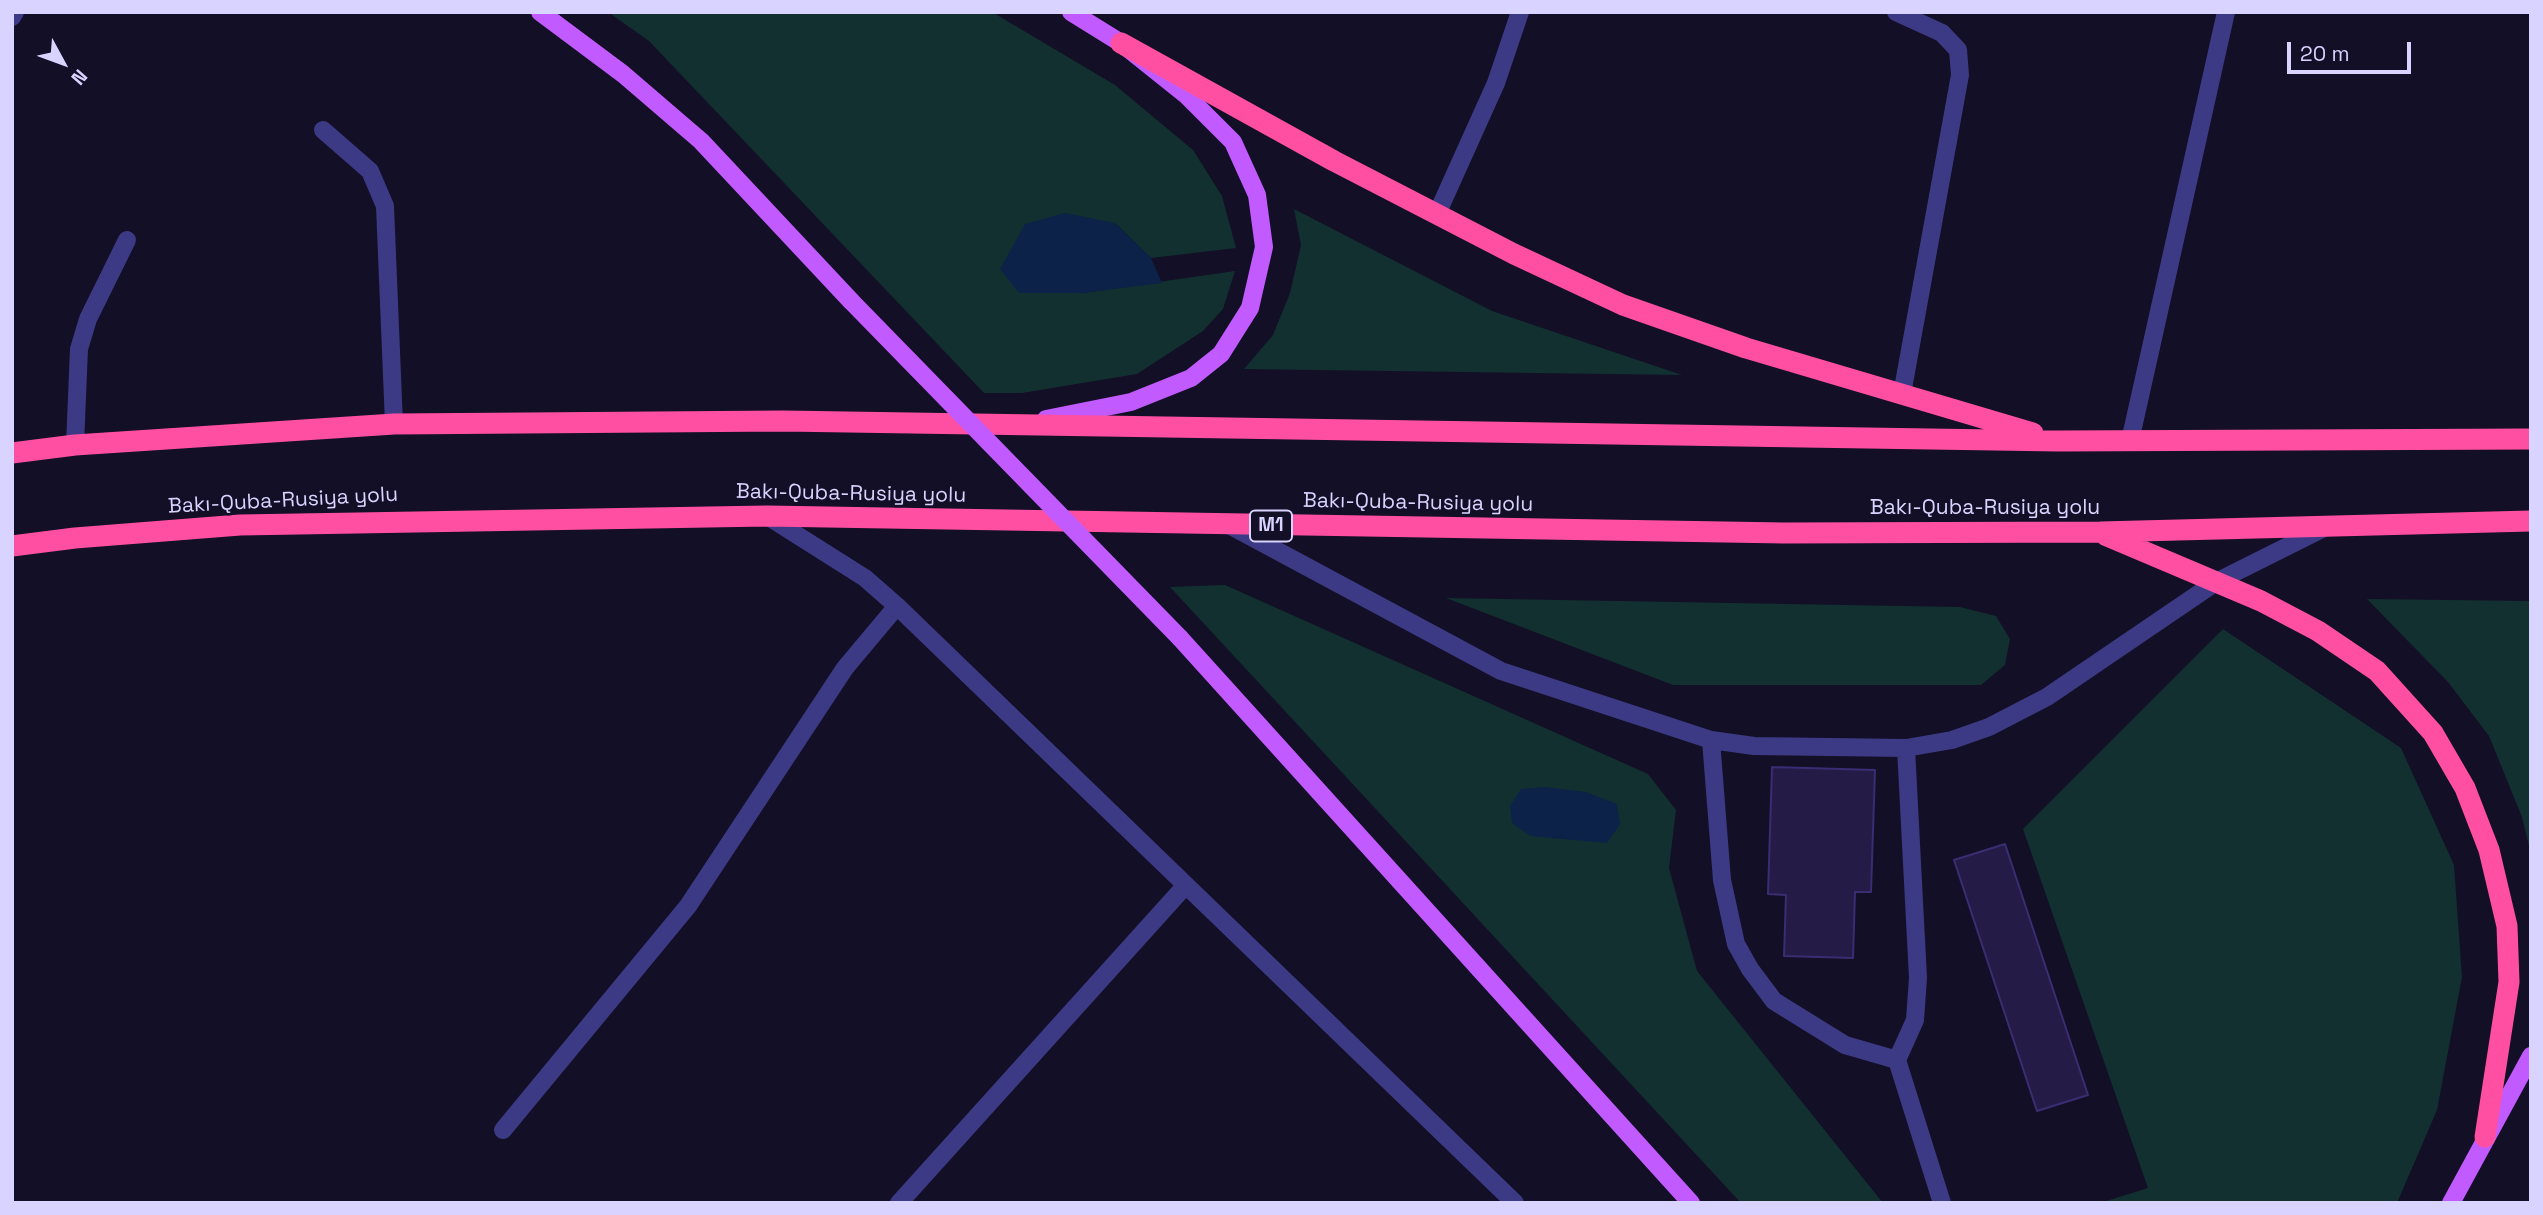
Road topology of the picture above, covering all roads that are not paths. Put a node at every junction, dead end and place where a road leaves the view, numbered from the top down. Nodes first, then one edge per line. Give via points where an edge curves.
1 (15, 12) edge
2 (540, 12) edge
3 (1071, 12) edge
4 (1520, 12) edge
5 (1896, 12) edge
6 (2226, 12) edge
7 (12, 17) edge
8 (1121, 43) junction
9 (323, 130) dead end
10 (1437, 214) junction
11 (127, 240) dead end
12 (1902, 394) junction
13 (394, 424) junction
14 (1015, 425) junction
15 (2531, 439) edge
16 (2058, 441) junction
17 (2130, 441) junction
18 (75, 445) junction
19 (12, 453) edge
20 (767, 516) junction
21 (2531, 522) edge
22 (1231, 526) junction
23 (2328, 526) junction
24 (2100, 532) junction
25 (12, 547) edge
26 (2216, 582) junction
27 (897, 606) junction
28 (1711, 740) junction
29 (1906, 748) junction
30 (1185, 885) junction
31 (2531, 1056) edge
32 (1897, 1060) junction
33 (503, 1129) dead end
34 (2485, 1137) junction
35 (899, 1203) edge
36 (1515, 1203) edge
37 (1691, 1203) edge
38 (1941, 1203) edge
39 (2451, 1203) edge

1 - 7 street
2 - 37 main road, bridge via 623,74 701,141 1180,638
3 - 8 main road
4 - 10 street via 1496,83
5 - 12 street via 1942,33 1958,50 1960,75
6 - 17 street
8 - 10 highway
8 - 14 main road via 1186,95 1233,142 1257,195 1264,247 1250,308 1221,354 1191,378 1130,402
9 - 13 street via 370,171 385,205
10 - 12 highway via 1623,305 1746,348
11 - 18 street via 88,319 79,349
12 - 16 highway
13 - 14 highway via 784,421
13 - 18 highway
14 - 16 highway
15 - 17 highway
16 - 17 highway
18 - 19 highway
20 - 22 highway, Bakı-Quba-Rusiya yolu / M1
20 - 25 highway, Bakı-Quba-Rusiya yolu / M1 via 240,525
20 - 27 street via 864,578
21 - 23 highway, Bakı-Quba-Rusiya yolu / M1
22 - 24 highway, Bakı-Quba-Rusiya yolu / M1
22 - 28 street via 1501,671
23 - 24 highway, Bakı-Quba-Rusiya yolu / M1
23 - 26 street
24 - 26 highway
26 - 29 street via 2047,697 1989,727 1952,740
26 - 34 highway via 2318,631 2377,671 2433,733 2465,788 2489,850 2507,926 2509,982
27 - 30 street
27 - 33 street via 845,668 688,906
28 - 29 street via 1754,746
28 - 32 street via 1722,880 1736,944 1750,969 1774,1001 1845,1045
29 - 32 street via 1918,978 1915,1020
30 - 35 street
30 - 36 street
31 - 34 main road
32 - 38 street
34 - 39 main road

